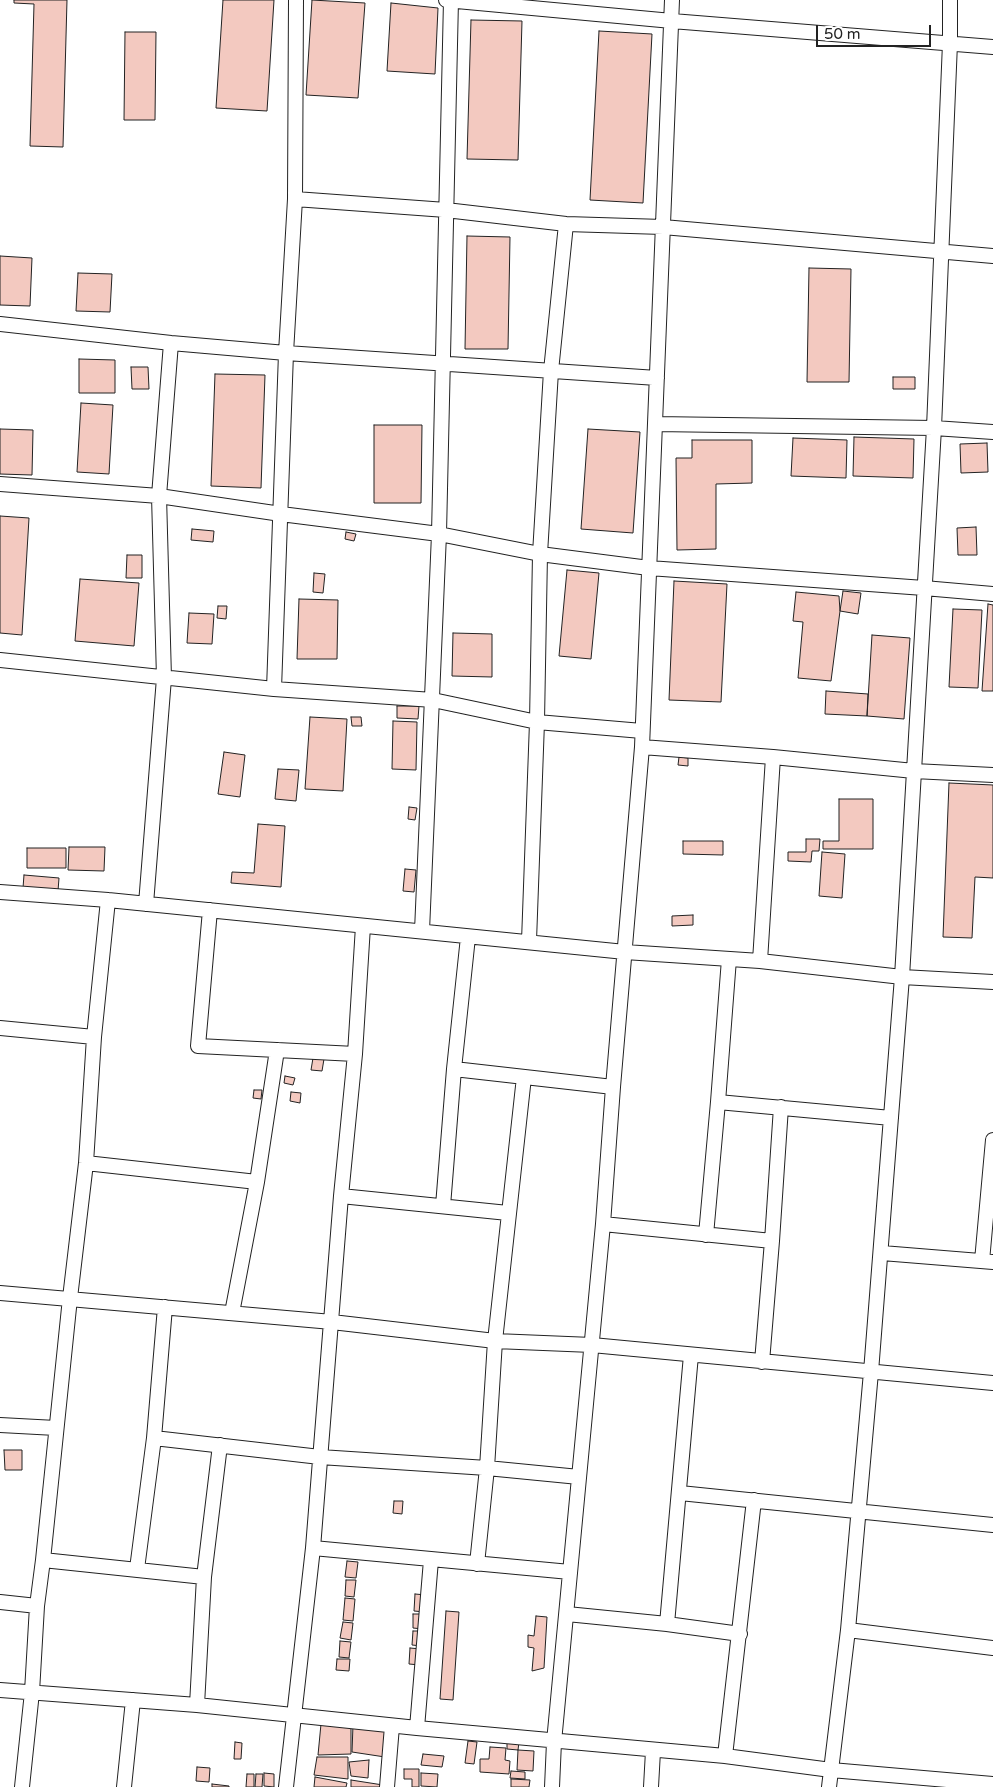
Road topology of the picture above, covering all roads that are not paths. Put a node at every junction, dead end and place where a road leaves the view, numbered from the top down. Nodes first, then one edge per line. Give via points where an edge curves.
1 (296, 0) edge
2 (446, 0) edge
3 (451, 0) edge
4 (672, 0) edge
5 (950, 0) edge
6 (672, 21) junction
7 (950, 43) junction
8 (993, 47) edge
9 (295, 199) junction
10 (446, 210) junction
11 (566, 224) junction
12 (663, 227) junction
13 (940, 250) junction
14 (993, 256) edge
15 (0, 324) edge
16 (171, 343) junction
17 (286, 353) junction
18 (444, 364) junction
19 (551, 371) junction
20 (657, 378) junction
21 (655, 424) junction
22 (934, 428) junction
23 (993, 432) edge
24 (0, 484) edge
25 (160, 496) junction
26 (280, 514) junction
27 (439, 534) junction
28 (540, 554) junction
29 (649, 568) junction
30 (924, 588) junction
31 (993, 594) edge
32 (0, 660) edge
33 (164, 678) junction
34 (274, 689) junction
35 (433, 700) junction
36 (537, 722) junction
37 (642, 731) junction
38 (642, 747) junction
39 (773, 756) junction
40 (914, 771) junction
41 (993, 775) edge
42 (0, 892) edge
43 (108, 900) junction
44 (146, 904) junction
45 (210, 910) junction
46 (363, 926) junction
47 (422, 931) junction
48 (468, 937) junction
49 (529, 941) junction
50 (625, 952) junction
51 (729, 959) junction
52 (760, 961) junction
53 (902, 977) junction
54 (993, 982) edge
55 (0, 1028) edge
56 (94, 1037) junction
57 (277, 1050) junction
58 (355, 1054) junction
59 (454, 1069) junction
60 (524, 1077) junction
61 (613, 1087) junction
62 (718, 1102) junction
63 (780, 1107) junction
64 (891, 1118) junction
65 (993, 1140) edge
66 (86, 1163) junction
67 (257, 1182) junction
68 (341, 1196) junction
69 (443, 1206) junction
70 (508, 1213) junction
71 (603, 1224) junction
72 (706, 1235) junction
73 (772, 1241) junction
74 (882, 1253) junction
75 (987, 1261) edge
76 (0, 1293) edge
77 (70, 1298) junction
78 (165, 1307) junction
79 (232, 1314) junction
80 (332, 1322) junction
81 (495, 1341) junction
82 (592, 1345) junction
83 (691, 1355) junction
84 (762, 1362) junction
85 (871, 1372) junction
86 (993, 1383) edge
87 (0, 1424) edge
88 (56, 1428) junction
89 (154, 1438) junction
90 (220, 1446) junction
91 (320, 1457) junction
92 (487, 1468) junction
93 (579, 1477) junction
94 (680, 1493) junction
95 (754, 1500) junction
96 (858, 1510) junction
97 (993, 1524) edge
98 (313, 1548) junction
99 (43, 1560) junction
100 (431, 1560) junction
101 (477, 1564) junction
102 (137, 1570) junction
103 (570, 1572) junction
104 (204, 1577) junction
105 (0, 1602) edge
106 (37, 1606) junction
107 (567, 1614) junction
108 (667, 1624) junction
109 (848, 1630) junction
110 (740, 1634) junction
111 (993, 1648) edge
112 (0, 1690) edge
113 (32, 1692) junction
114 (133, 1700) junction
115 (197, 1704) junction
116 (294, 1716) junction
117 (392, 1726) junction
118 (417, 1728) junction
119 (554, 1742) junction
120 (653, 1751) junction
121 (725, 1756) junction
122 (831, 1770) junction
123 (934, 1783) edge
124 (993, 1784) edge
125 (22, 1787) edge
126 (124, 1787) edge
127 (286, 1787) edge
128 (387, 1787) edge
129 (552, 1787) edge
130 (651, 1787) edge
131 (830, 1787) edge

1 - 9 street
2 - 3 street
3 - 6 street
3 - 10 street
4 - 6 street
5 - 7 street
6 - 7 street
6 - 12 street
7 - 8 street
7 - 13 street
9 - 10 street
9 - 17 street
10 - 11 street
10 - 18 street
11 - 12 street
11 - 19 street
12 - 13 street
12 - 20 street
13 - 14 street
13 - 22 street
15 - 16 street
16 - 17 street
16 - 25 street
17 - 18 street
17 - 26 street
18 - 19 street
18 - 27 street
19 - 20 street
19 - 28 street
20 - 21 street
21 - 22 street
21 - 29 street
22 - 23 street
22 - 30 street
24 - 25 street
25 - 26 street
25 - 33 street
26 - 27 street
26 - 34 street
27 - 28 street
27 - 35 street
28 - 29 street
28 - 36 street
29 - 30 street
29 - 37 street
30 - 31 street
30 - 40 street
32 - 33 street
33 - 34 street
33 - 44 street
34 - 35 street
35 - 36 street
35 - 47 street
36 - 37 street
36 - 49 street
37 - 38 street
38 - 39 street
38 - 50 street
39 - 40 street
39 - 52 street
40 - 41 street
40 - 53 street
42 - 43 street
43 - 44 street
43 - 56 street
44 - 45 street
45 - 46 street
45 - 57 street via 198,1046
46 - 47 street
46 - 58 street
47 - 48 street
48 - 49 street
48 - 59 street
49 - 50 street
50 - 51 street
50 - 61 street
51 - 52 street
51 - 62 street
52 - 53 street
53 - 54 street
53 - 64 street
55 - 56 street
56 - 66 street
57 - 58 street
57 - 67 street
58 - 68 street
59 - 60 street
59 - 69 street
60 - 61 street
60 - 70 street
61 - 71 street
62 - 63 street
62 - 72 street
63 - 64 street
63 - 73 street
64 - 74 street
65 - 75 street
66 - 67 street
66 - 77 street
67 - 79 street
68 - 69 street
68 - 80 street
69 - 70 street
70 - 81 street
71 - 72 street
71 - 82 street
72 - 73 street
73 - 84 street
74 - 75 street
74 - 85 street
76 - 77 street
77 - 78 street
77 - 88 street
78 - 79 street
78 - 89 street
79 - 80 street
80 - 81 street
80 - 91 street
81 - 82 street
81 - 92 street
82 - 83 street
82 - 93 street
83 - 84 street
83 - 94 street
84 - 85 street
85 - 86 street
85 - 96 street
87 - 88 street
88 - 99 street
89 - 90 street
89 - 102 street
90 - 91 street
90 - 104 street
91 - 92 street
91 - 98 street
92 - 93 street
92 - 101 street
93 - 103 street
94 - 95 street
94 - 108 street
95 - 96 street
95 - 110 street
96 - 97 street
96 - 109 street
98 - 100 street
98 - 116 street
99 - 102 street
99 - 106 street
100 - 101 street
100 - 118 street
101 - 103 street
102 - 104 street
103 - 107 street
104 - 115 street
105 - 106 street
106 - 113 street
107 - 108 street
107 - 119 street
108 - 110 street
109 - 111 street
109 - 122 street
110 - 121 street
112 - 113 street
113 - 114 street
113 - 125 street
114 - 115 street
114 - 126 street
115 - 116 street
116 - 117 street
116 - 127 street
117 - 118 street
117 - 128 street
118 - 119 street
119 - 120 street
119 - 129 street
120 - 121 street
120 - 130 street
121 - 122 street
122 - 123 street
122 - 131 street
123 - 124 street

